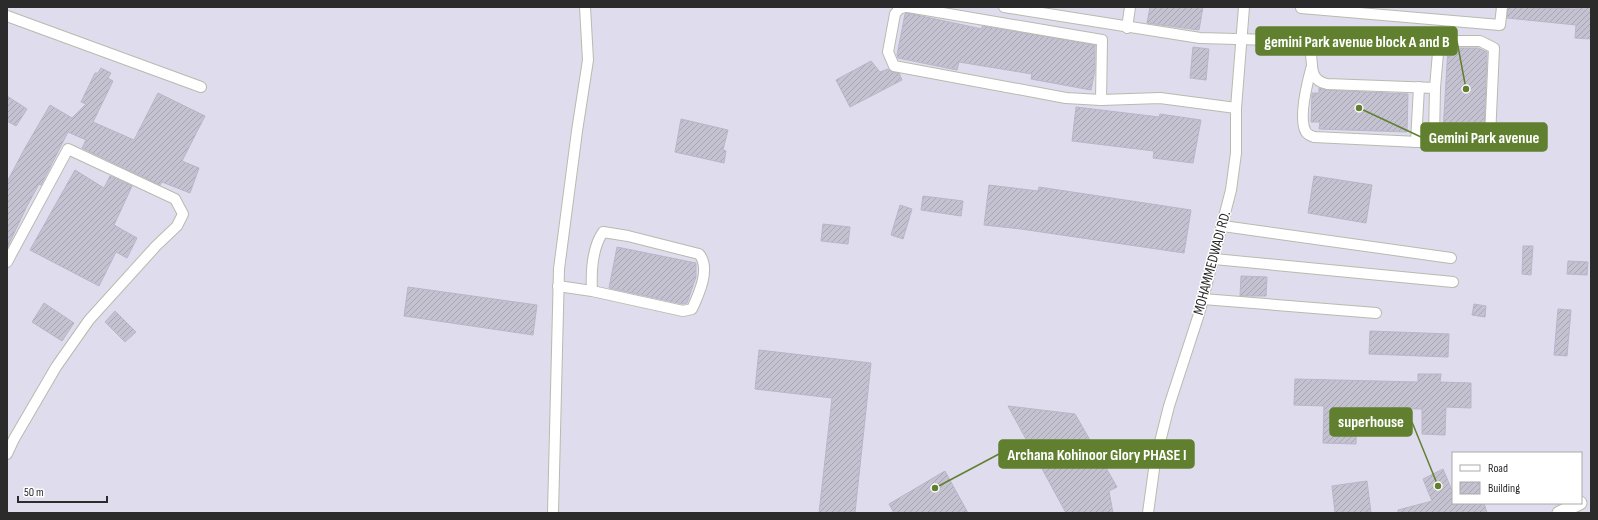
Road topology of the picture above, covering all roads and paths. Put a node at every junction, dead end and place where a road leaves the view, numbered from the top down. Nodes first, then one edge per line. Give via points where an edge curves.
1 (585, 7) edge
2 (906, 7) edge
3 (1004, 7) edge
4 (1130, 7) edge
5 (1244, 7) edge
6 (1502, 7) edge
7 (1301, 8) edge
8 (7, 16) edge
9 (1127, 28) junction
10 (1241, 41) junction
11 (1311, 69) junction
12 (200, 87) dead end
13 (1419, 87) junction
14 (1435, 88) junction
15 (1101, 100) junction
16 (1236, 108) junction
17 (1416, 142) junction
18 (1439, 143) junction
19 (1223, 226) junction
20 (1451, 258) dead end
21 (1214, 259) junction
22 (7, 262) edge
23 (1453, 282) dead end
24 (558, 286) junction
25 (592, 292) junction
26 (1203, 299) junction
27 (1376, 313) dead end
28 (7, 454) edge
29 (1591, 498) edge
30 (1582, 502) edge
31 (1579, 504) edge
32 (553, 513) edge
33 (1148, 513) edge
34 (1559, 513) edge

1 - 24 street via 588,60 576,131
2 - 15 street via 1102,40
2 - 15 street via 899,9 895,14 888,52 894,66 1066,98
3 - 9 street
4 - 9 street
5 - 10 street, MOHAMMEDWADI RD.
6 - 7 street via 1500,25
8 - 12 street
9 - 10 street
10 - 11 street via 1302,41 1311,50
10 - 16 street, MOHAMMEDWADI RD.
11 - 13 street via 1316,78 1326,84
11 - 17 street via 1305,91 1303,125 1307,134 1314,137
13 - 14 street
13 - 17 street
14 - 18 street via 1434,138
14 - 18 street via 1439,41 1480,41 1494,48 1488,142
15 - 16 street via 1160,98
16 - 19 street, MOHAMMEDWADI RD. via 1236,153
17 - 18 street
19 - 20 street
19 - 21 street, MOHAMMEDWADI RD.
21 - 23 street
21 - 26 street, MOHAMMEDWADI RD.
22 - 28 street via 68,149 175,199 183,214 177,226 89,320 56,367
24 - 25 street
24 - 32 street
25 - 25 street via 683,311 692,309 705,266 703,258 699,254 603,232 597,240 591,277
26 - 27 street
26 - 33 street, MOHAMMEDWADI RD. via 1169,406 1155,462
29 - 30 street
31 - 34 street

